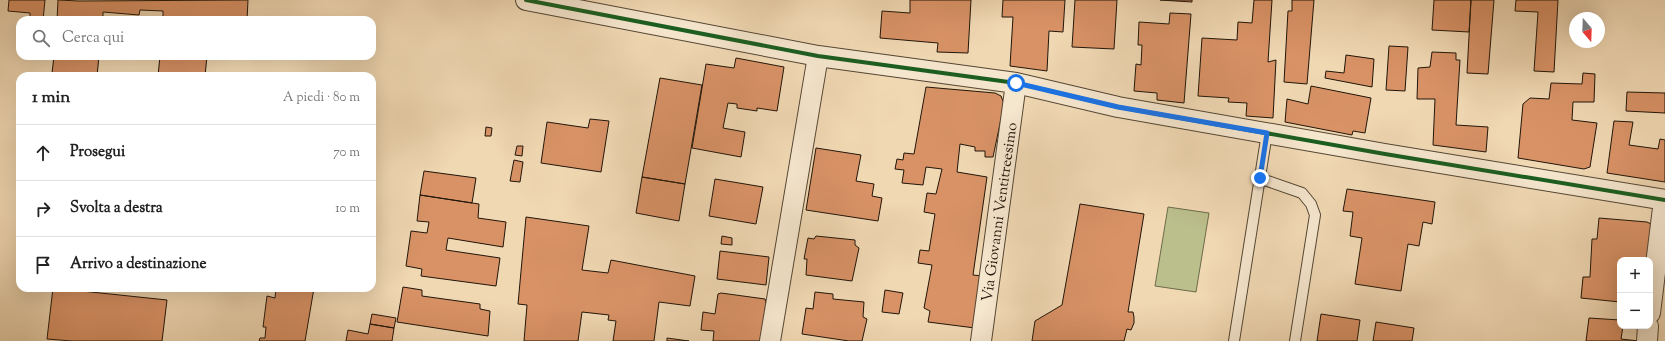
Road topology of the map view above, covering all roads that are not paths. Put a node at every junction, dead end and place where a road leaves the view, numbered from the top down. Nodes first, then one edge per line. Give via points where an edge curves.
1 (526, 0) edge
2 (603, 7) edge
3 (818, 56) junction
4 (1016, 83) junction
5 (1267, 133) junction
6 (1260, 178) junction
7 (1664, 200) edge
8 (1652, 293) edge
9 (1648, 329) edge
10 (770, 341) edge
11 (981, 341) edge
12 (1234, 341) edge
13 (1295, 341) edge
14 (1647, 341) edge

1 - 2 street
2 - 3 street
3 - 4 street
3 - 10 street
4 - 5 street via 1118,107
4 - 11 street, Via Giovanni Ventitreesimo
5 - 6 lane
5 - 7 street
6 - 12 lane
6 - 13 lane via 1302,193 1311,204 1315,215
7 - 8 street
9 - 14 street

